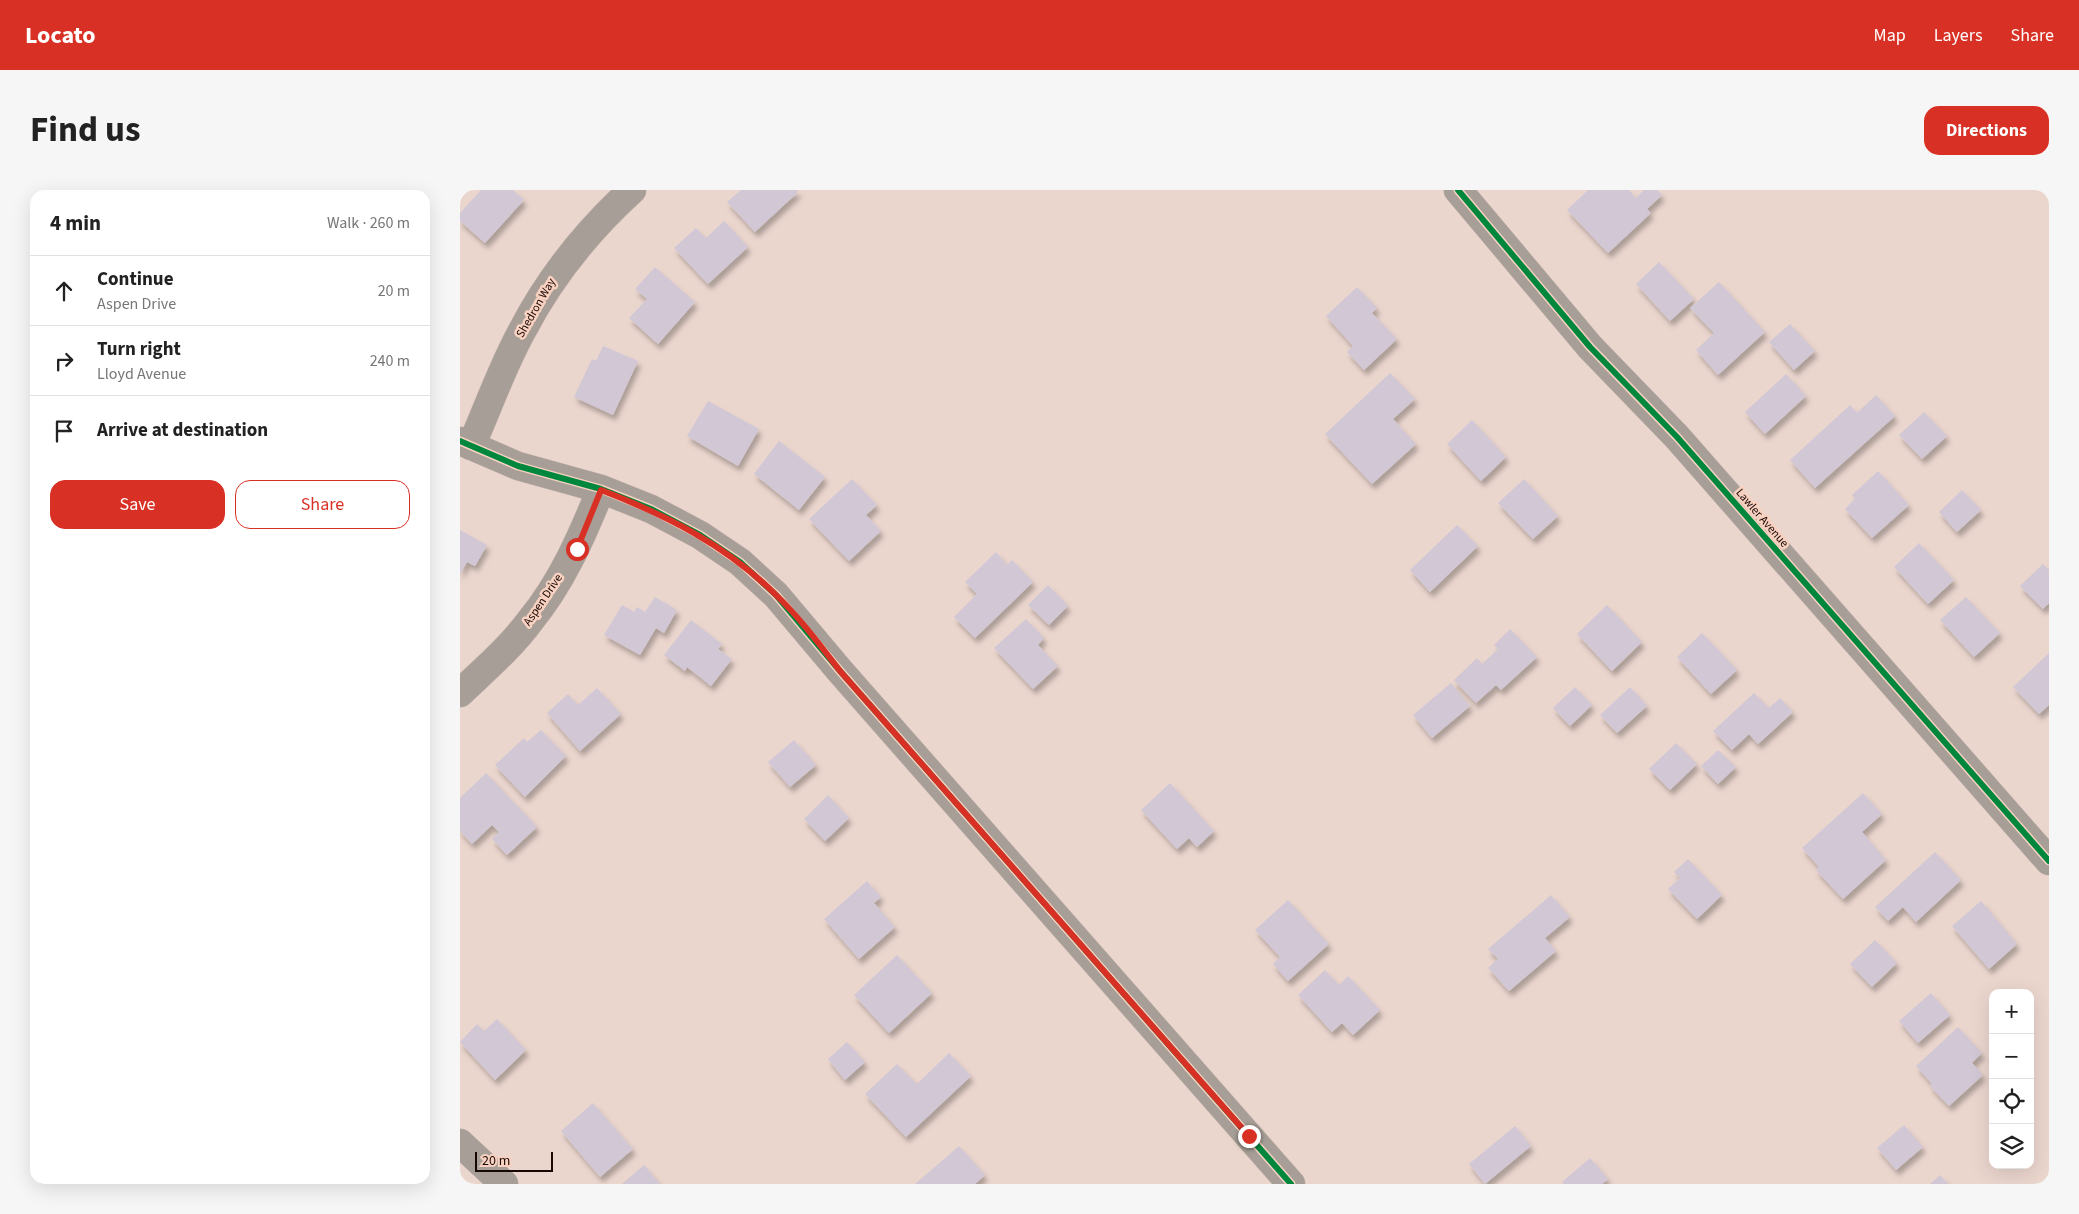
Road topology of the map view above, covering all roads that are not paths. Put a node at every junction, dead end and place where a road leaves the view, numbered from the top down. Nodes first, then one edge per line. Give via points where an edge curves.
1 (632, 190) edge
2 (1458, 190) edge
3 (466, 443) edge
4 (601, 490) junction
5 (460, 693) edge
6 (2049, 861) edge
7 (460, 1143) edge
8 (504, 1184) edge
9 (1291, 1184) edge

1 - 3 street, Shedron Way via 595,226 543,293
2 - 6 street, Lawler Avenue via 1590,347 1676,437
3 - 4 street via 518,466
4 - 5 street, Aspen Drive via 577,549 546,601 499,656
4 - 9 street via 700,535 740,562 776,595
7 - 8 street

